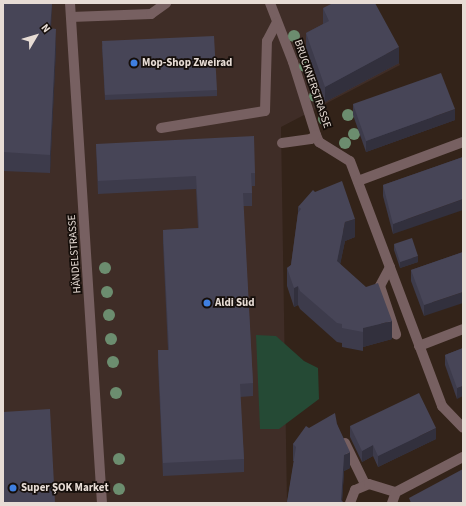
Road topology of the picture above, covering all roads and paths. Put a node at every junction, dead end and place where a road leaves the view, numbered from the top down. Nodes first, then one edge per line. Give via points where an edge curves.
1 (70, 3) edge
2 (166, 3) edge
3 (270, 3) edge
4 (71, 17) junction
5 (277, 22) junction
6 (161, 128) dead end
7 (316, 135) junction
8 (463, 142) edge
9 (282, 143) dead end
10 (358, 181) junction
11 (390, 267) junction
12 (463, 329) edge
13 (396, 334) dead end
14 (419, 346) junction
15 (463, 428) edge
16 (343, 438) edge
17 (463, 457) edge
18 (365, 484) junction
19 (396, 492) junction
20 (102, 503) edge
21 (350, 503) edge
22 (392, 503) edge

1 - 4 street, HÄNDELSTRASSE
2 - 4 street via 151,14
3 - 5 street, BRUCKNERSTRASSE
4 - 20 street, HÄNDELSTRASSE
5 - 6 street via 267,41 265,111
5 - 7 street, BRUCKNERSTRASSE via 293,62
7 - 9 street via 311,139
7 - 10 street, BRUCKNERSTRASSE via 319,142 350,161
8 - 10 street
10 - 11 street, BRUCKNERSTRASSE
11 - 13 street via 380,286
11 - 14 street, BRUCKNERSTRASSE
12 - 14 street
14 - 15 street, BRUCKNERSTRASSE via 442,406
16 - 18 street
17 - 19 street
18 - 19 street via 376,484
18 - 21 street via 355,490
19 - 22 street

